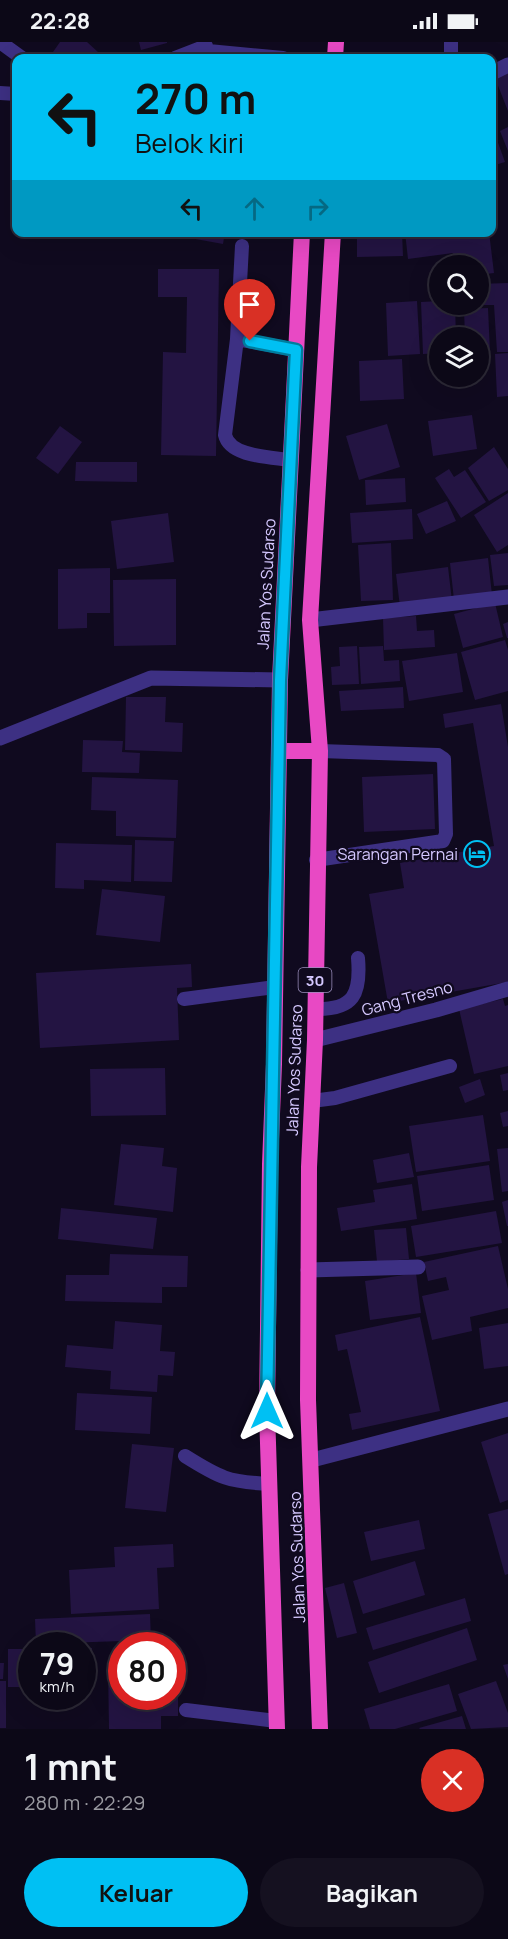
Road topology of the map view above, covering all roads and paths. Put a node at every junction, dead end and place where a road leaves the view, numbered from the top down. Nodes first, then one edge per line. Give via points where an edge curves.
1 (0, 42) edge
2 (214, 42) edge
3 (198, 50) junction
4 (16, 54) edge
5 (186, 54) edge
6 (240, 54) edge
7 (302, 237) edge
8 (333, 237) edge
9 (242, 246) dead end
10 (237, 339) junction
11 (296, 350) junction
12 (291, 460) junction
13 (508, 597) edge
14 (310, 620) junction
15 (280, 680) junction
16 (0, 738) edge
17 (279, 751) junction
18 (320, 751) junction
19 (316, 860) junction
20 (358, 958) dead end
21 (275, 987) junction
22 (508, 989) edge
23 (184, 999) dead end
24 (315, 1009) junction
25 (315, 1040) junction
26 (450, 1066) dead end
27 (312, 1101) junction
28 (418, 1267) dead end
29 (308, 1270) junction
30 (508, 1409) edge
31 (186, 1456) dead end
32 (312, 1460) junction
33 (270, 1484) junction
34 (186, 1710) dead end
35 (277, 1725) edge
36 (320, 1729) edge

1 - 4 lane
2 - 3 lane
3 - 5 lane
3 - 6 lane
7 - 11 highway, Jalan Yos Sudarso / 30
8 - 14 highway, Jalan Yos Sudarso / 30
9 - 10 lane
10 - 11 lane
10 - 12 lane via 227,442 244,452
11 - 12 highway, Jalan Yos Sudarso / 30
12 - 15 highway, Jalan Yos Sudarso / 30
13 - 14 street
14 - 18 highway, Jalan Yos Sudarso / 30
15 - 16 street via 151,678
15 - 17 highway, Jalan Yos Sudarso / 30
17 - 18 highway
17 - 21 highway, Jalan Yos Sudarso / 30
18 - 19 highway, Jalan Yos Sudarso / 30
18 - 19 lane via 438,755 444,759 446,834 443,841
19 - 24 highway, Jalan Yos Sudarso / 30
20 - 24 lane via 358,988 350,1001 332,1009
21 - 23 lane
21 - 33 highway, Jalan Yos Sudarso / 30 via 267,1411
22 - 25 street, Gang Tresno
24 - 25 highway, Jalan Yos Sudarso / 30
25 - 27 highway, Jalan Yos Sudarso / 30
26 - 27 lane
27 - 29 highway, Jalan Yos Sudarso / 30
28 - 29 street
29 - 32 highway, Jalan Yos Sudarso / 30
30 - 32 street
31 - 33 lane via 219,1478 235,1483
32 - 36 highway, Jalan Yos Sudarso / 30
33 - 35 highway, Jalan Yos Sudarso / 30
34 - 35 lane

